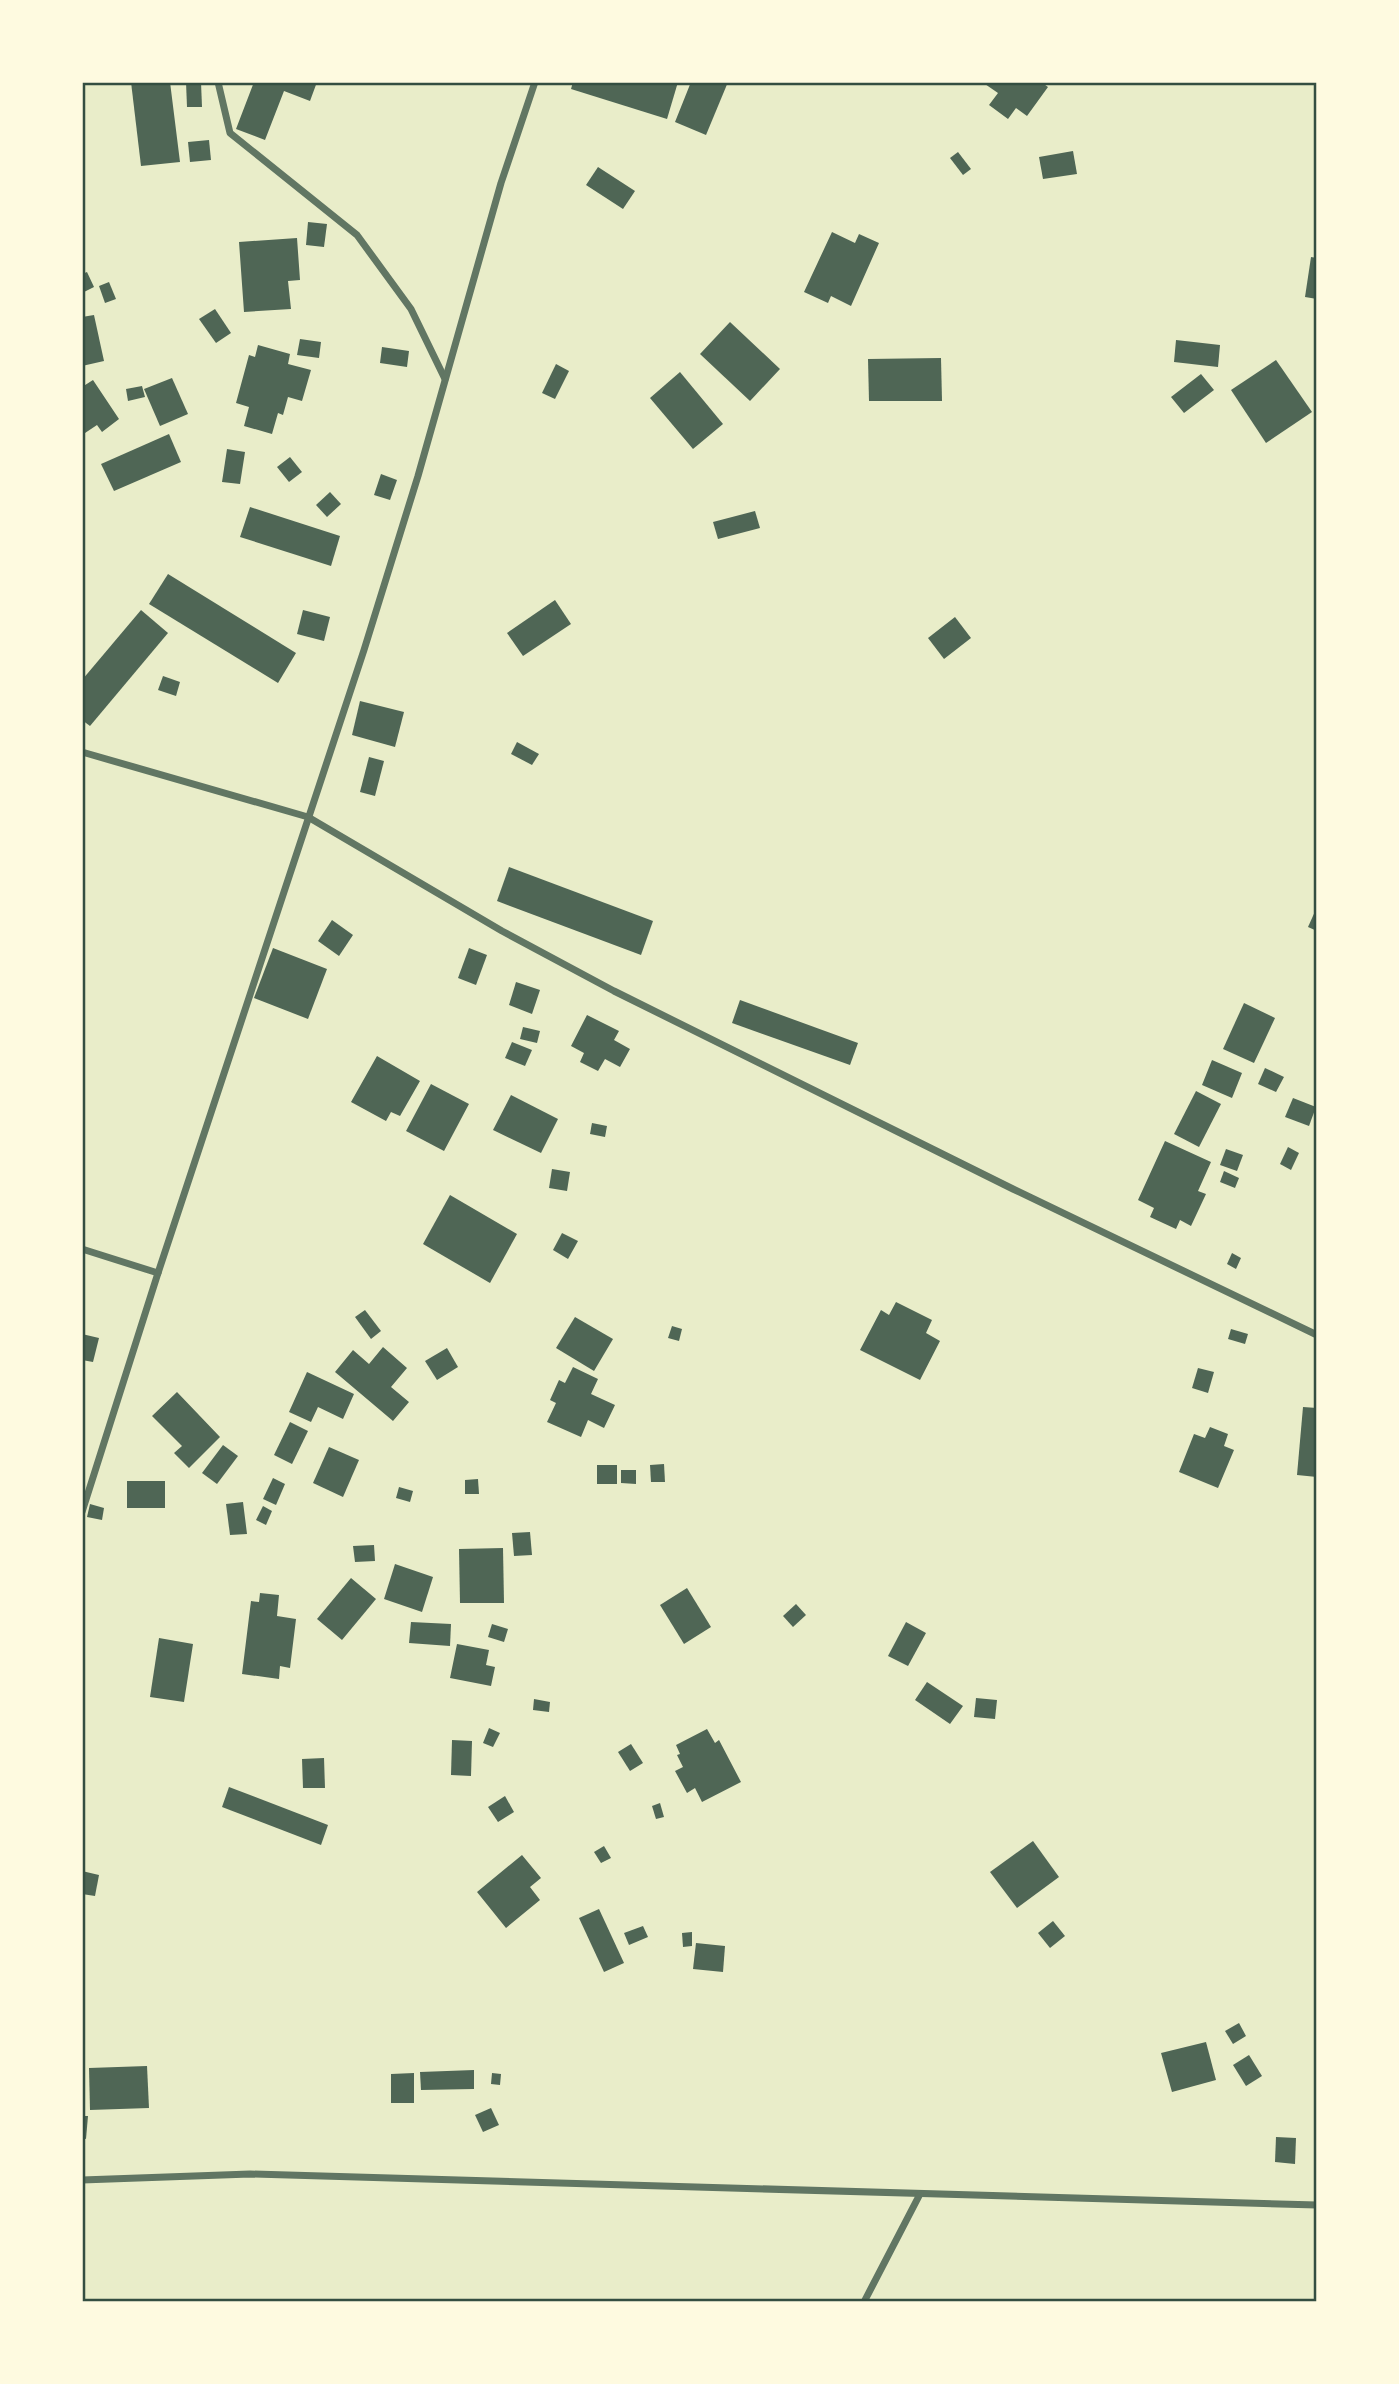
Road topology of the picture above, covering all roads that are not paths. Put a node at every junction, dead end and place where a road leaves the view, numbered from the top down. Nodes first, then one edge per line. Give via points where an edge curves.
1 (218, 82) edge
2 (536, 82) edge
3 (445, 380) junction
4 (82, 752) edge
5 (308, 817) junction
6 (82, 1249) edge
7 (158, 1273) junction
8 (1317, 1335) edge
9 (82, 1512) edge
10 (82, 2179) edge
11 (920, 2194) junction
12 (1317, 2205) edge
13 (864, 2302) edge

1 - 3 street via 230,133 357,235 411,309
2 - 3 street via 501,183
3 - 5 street
4 - 5 street
5 - 7 street
5 - 8 street via 614,991
6 - 7 street
7 - 9 street
10 - 11 street via 250,2174
11 - 12 street
11 - 13 street

